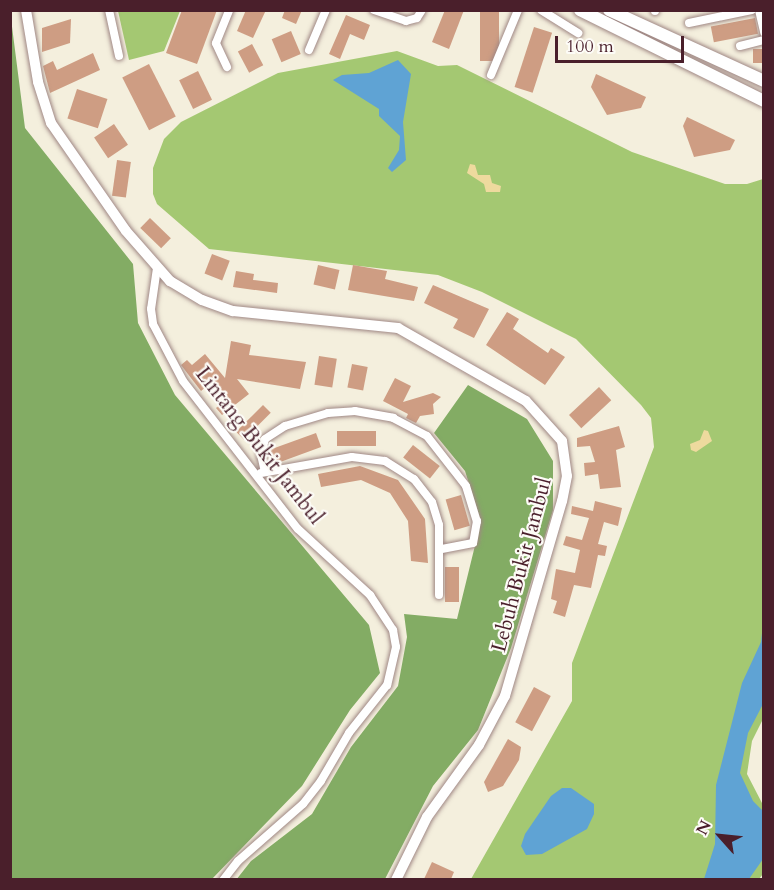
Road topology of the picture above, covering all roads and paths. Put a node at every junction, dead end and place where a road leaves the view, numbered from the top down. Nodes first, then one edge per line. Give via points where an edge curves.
1 (26, 10) edge
2 (109, 10) edge
3 (229, 10) edge
4 (326, 10) edge
5 (374, 10) edge
6 (422, 10) edge
7 (518, 10) edge
8 (541, 10) edge
9 (580, 10) edge
10 (609, 10) edge
11 (752, 10) edge
12 (759, 10) edge
13 (689, 23) dead end
14 (764, 32) edge
15 (578, 33) dead end
16 (764, 40) edge
17 (740, 46) dead end
18 (309, 50) dead end
19 (119, 56) dead end
20 (226, 67) dead end
21 (491, 75) dead end
22 (764, 81) edge
23 (764, 101) edge
24 (157, 268) junction
25 (265, 472) junction
26 (256, 474) junction
27 (441, 549) junction
28 (439, 596) dead end
29 (223, 879) edge
30 (396, 879) edge

1 - 24 main road, Lebuh Bukit Jambul via 38,82 51,123
2 - 19 street
3 - 20 street via 216,43
4 - 18 street
5 - 6 street via 406,21 417,18
7 - 21 street
8 - 15 street
9 - 23 main road
10 - 22 main road
11 - 13 street
12 - 14 street
16 - 17 street
24 - 26 street, Lintang Bukit Jambul via 151,309 159,341 183,381
24 - 30 main road, Lebuh Bukit Jambul via 186,292 233,311 398,328 526,400 562,441 567,467 564,493 505,696 478,745 427,817
25 - 26 street
25 - 27 street via 352,457 385,461 414,479 432,502
25 - 27 street via 261,455 265,439 285,426 328,413 355,411 393,418 427,436 466,486 477,521 473,543
26 - 29 street, Lintang Bukit Jambul via 298,529 370,595 384,613 393,630 395,666 374,705 349,733 303,804
27 - 28 street

